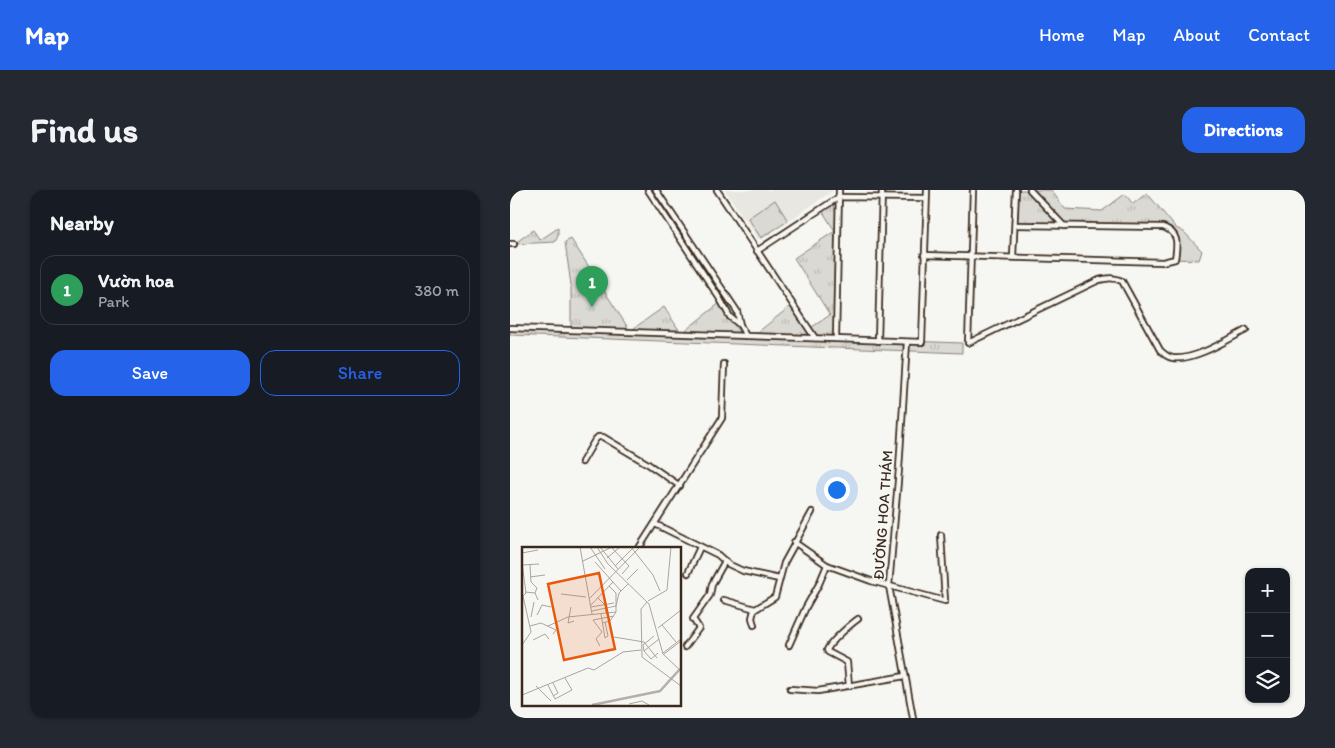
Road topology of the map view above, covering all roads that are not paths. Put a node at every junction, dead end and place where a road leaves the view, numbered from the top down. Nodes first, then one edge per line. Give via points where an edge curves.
1 (648, 190) edge
2 (656, 190) edge
3 (717, 190) edge
4 (839, 190) edge
5 (882, 190) edge
6 (927, 190) edge
7 (973, 190) edge
8 (1016, 190) edge
9 (1030, 190) edge
10 (839, 197) junction
11 (882, 197) junction
12 (926, 198) junction
13 (1015, 225) junction
14 (1064, 226) junction
15 (757, 251) junction
16 (924, 254) junction
17 (971, 256) junction
18 (1013, 257) junction
19 (740, 325) junction
20 (510, 328) edge
21 (1246, 330) dead end
22 (746, 336) junction
23 (814, 338) junction
24 (836, 339) junction
25 (878, 341) junction
26 (907, 342) junction
27 (724, 364) dead end
28 (582, 462) dead end
29 (680, 486) junction
30 (812, 512) dead end
31 (655, 524) junction
32 (941, 534) dead end
33 (794, 542) junction
34 (700, 546) junction
35 (640, 547) edge
36 (725, 561) junction
37 (827, 565) junction
38 (688, 573) dead end
39 (779, 579) junction
40 (890, 586) junction
41 (724, 600) dead end
42 (755, 608) junction
43 (858, 619) dead end
44 (754, 625) dead end
45 (789, 645) dead end
46 (685, 647) dead end
47 (905, 676) junction
48 (848, 686) junction
49 (790, 689) dead end
50 (913, 718) edge

1 - 19 street via 730,317
2 - 19 street via 737,311
3 - 15 street
4 - 10 street
5 - 11 street
6 - 12 street
7 - 17 street
8 - 13 street
9 - 14 street
10 - 11 street
10 - 15 street
10 - 24 street
11 - 12 street
11 - 25 street
12 - 16 street
13 - 14 street
13 - 18 street
14 - 18 street via 1163,227 1170,230 1177,241 1175,259 1163,262
15 - 23 street
16 - 17 street
16 - 26 street via 922,342
17 - 18 street
17 - 21 street via 968,343 1108,278 1122,281 1166,356 1185,357 1202,352
19 - 22 street
20 - 22 street
22 - 23 street
23 - 24 street
24 - 25 street
25 - 26 street
26 - 40 street, ĐƯỜNG HOA THÁM
27 - 29 street via 722,418
28 - 29 street via 595,440 603,437
29 - 31 street
30 - 33 street
31 - 34 street
31 - 35 street
32 - 40 street via 945,601
33 - 37 street
33 - 39 street
34 - 36 street
34 - 38 street
36 - 39 street via 743,571
36 - 46 street via 712,584 710,595 693,619 699,628
37 - 40 street
37 - 45 street
39 - 42 street via 774,599
40 - 47 street, ĐƯỜNG HOA THÁM
41 - 42 street
42 - 44 street
43 - 48 street via 827,650 847,662
47 - 48 street
47 - 50 street, ĐƯỜNG HOA THÁM
48 - 49 street via 818,691

